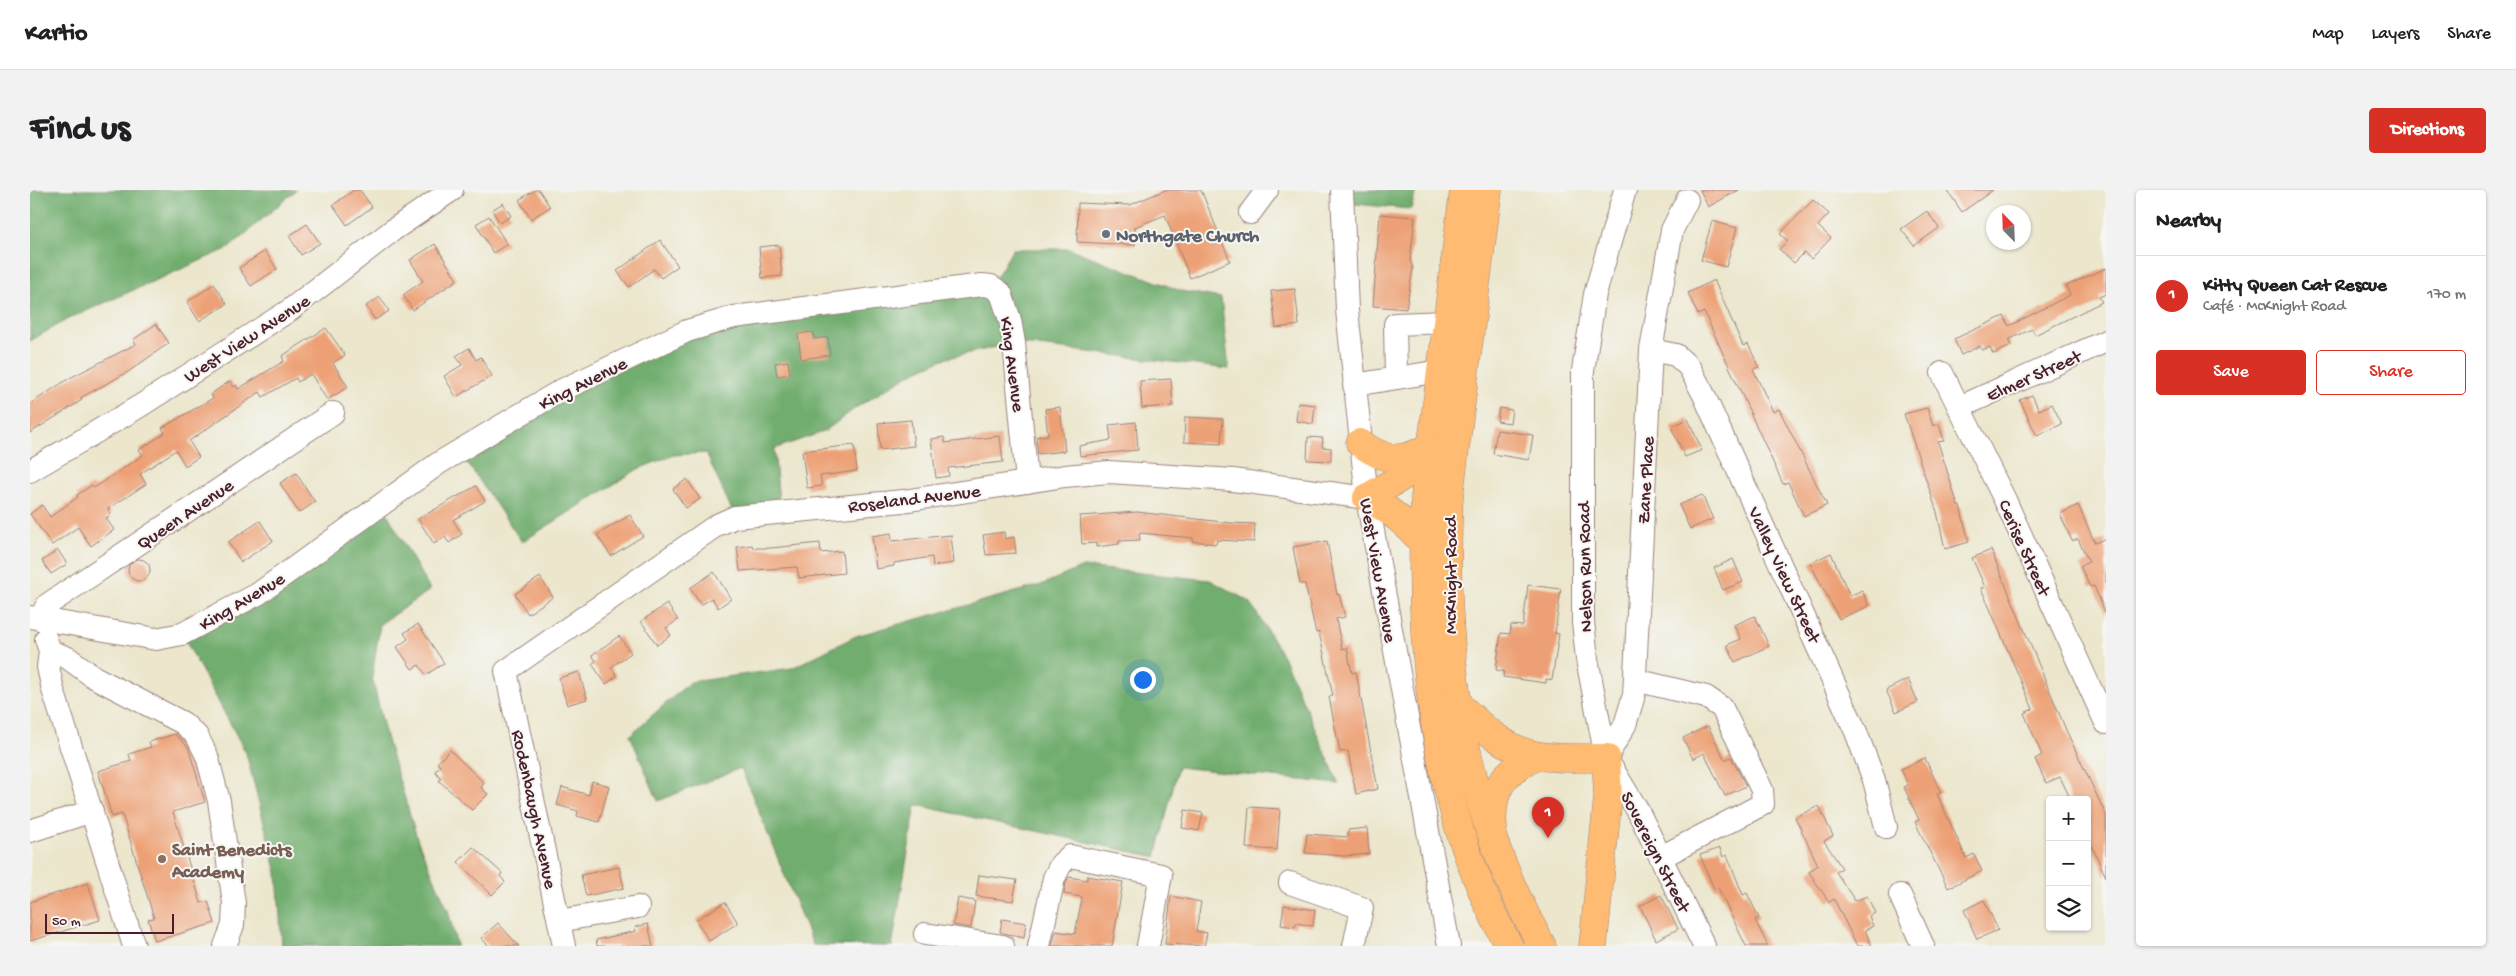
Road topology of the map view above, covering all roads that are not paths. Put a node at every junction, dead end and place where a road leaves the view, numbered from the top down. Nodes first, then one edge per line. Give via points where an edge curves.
1 (452, 190) edge
2 (1267, 190) edge
3 (1342, 190) edge
4 (1464, 190) edge
5 (1488, 190) edge
6 (1624, 190) edge
7 (1687, 200) dead end
8 (1250, 213) dead end
9 (1446, 322) junction
10 (2106, 341) edge
11 (1651, 350) junction
12 (1440, 371) junction
13 (1942, 373) dead end
14 (1396, 378) junction
15 (1354, 385) junction
16 (1960, 407) junction
17 (333, 413) dead end
18 (1360, 443) junction
19 (1430, 447) junction
20 (30, 470) edge
21 (1027, 482) junction
22 (1366, 498) junction
23 (1423, 543) junction
24 (35, 618) edge
25 (50, 651) junction
26 (506, 671) joint
27 (1635, 680) junction
28 (1456, 702) junction
29 (2106, 723) edge
30 (1538, 756) junction
31 (1606, 758) junction
32 (92, 811) junction
33 (1886, 827) dead end
34 (30, 831) edge
35 (1494, 846) junction
36 (1661, 857) junction
37 (1290, 883) dead end
38 (1481, 894) junction
39 (1900, 894) dead end
40 (638, 907) dead end
41 (559, 921) junction
42 (925, 934) dead end
43 (134, 946) edge
44 (225, 946) edge
45 (564, 946) edge
46 (1003, 946) edge
47 (1039, 946) edge
48 (1148, 946) edge
49 (1354, 946) edge
50 (1449, 946) edge
51 (1495, 946) edge
52 (1509, 946) edge
53 (1542, 946) edge
54 (1593, 946) edge
55 (1704, 946) edge
56 (1923, 946) edge

1 - 20 street, West View Avenue via 290,310 157,395
2 - 8 street
3 - 15 street, West View Avenue via 1345,280
4 - 9 main road, McKnight Road
5 - 28 main road, McKnight Road via 1449,497 1446,583
6 - 31 street, Nelson Run Road via 1587,333 1581,404 1583,622
7 - 11 street, Zane Place via 1672,230
9 - 12 main road, McKnight Road
9 - 14 street via 1396,324
10 - 16 street, Elmer Street
11 - 27 street, Zane Place
11 - 33 street, Valley View Street via 1676,355 1689,367 1703,394 1853,724 1874,780
12 - 14 street
12 - 19 main road, McKnight Road
13 - 16 street, Cerise Street
14 - 15 street
15 - 18 street, West View Avenue
16 - 29 street, Cerise Street via 2010,509
17 - 24 street, Queen Avenue via 47,605
18 - 19 main road via 1374,453 1396,460
18 - 22 street, West View Avenue
19 - 22 main road via 1410,472
19 - 23 main road, McKnight Road
21 - 22 street, Roseland Avenue via 1088,473 1131,472 1233,480
21 - 24 street, King Avenue via 1014,343 1005,302 997,290 982,285 781,310 734,317 687,331 562,390 439,463 258,594 182,634 156,639
21 - 26 street, Roseland Avenue via 725,520
22 - 23 main road via 1392,512
22 - 50 street, West View Avenue
23 - 38 main road, McKnight Road via 1423,624 1432,705 1456,820
24 - 25 street
25 - 32 street via 48,667 53,690
25 - 44 street via 183,723 197,736 207,756 219,801 234,903 233,925
26 - 41 street, Rodenbaugh Avenue
27 - 31 street, Zane Place via 1631,711
27 - 36 street via 1706,697 1722,708 1762,790 1763,804
28 - 30 main road via 1494,735
28 - 35 main road, McKnight Road via 1471,774
30 - 31 main road
30 - 35 main road via 1516,767 1500,783 1493,806
31 - 36 street, Sovereign Street
31 - 54 main road, Nelson Run Road via 1608,798
32 - 34 street
32 - 43 street
35 - 53 main road, McKnight Road
36 - 55 street, Sovereign Street
37 - 49 street via 1362,908
38 - 51 main road
38 - 52 main road, McKnight Road
39 - 56 street
40 - 41 street
41 - 45 street, Rodenbaugh Avenue
42 - 46 street
47 - 48 street via 1054,878 1061,864 1070,856 1161,875

